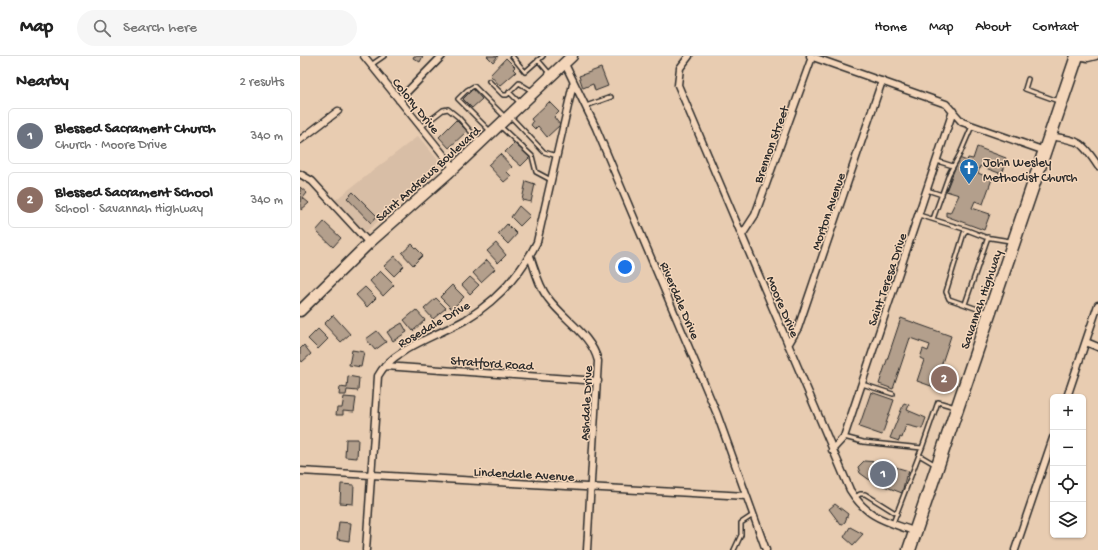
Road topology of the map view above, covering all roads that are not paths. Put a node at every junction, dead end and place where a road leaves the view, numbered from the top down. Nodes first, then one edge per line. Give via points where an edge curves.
1 (364, 56) edge
2 (384, 56) edge
3 (442, 56) edge
4 (512, 56) edge
5 (543, 56) edge
6 (689, 56) edge
7 (811, 56) edge
8 (1078, 56) edge
9 (1096, 56) edge
10 (569, 58) edge
11 (538, 60) junction
12 (529, 63) dead end
13 (371, 66) junction
14 (532, 66) junction
15 (552, 75) junction
16 (1028, 79) dead end
17 (489, 81) dead end
18 (882, 82) junction
19 (573, 84) junction
20 (510, 92) junction
21 (534, 92) junction
22 (611, 97) dead end
23 (399, 100) junction
24 (1062, 102) junction
25 (521, 104) junction
26 (586, 106) junction
27 (338, 110) dead end
28 (953, 111) junction
29 (502, 123) junction
30 (972, 126) junction
31 (420, 127) junction
32 (1050, 136) junction
33 (300, 140) edge
34 (480, 143) junction
35 (1045, 151) junction
36 (556, 156) junction
37 (937, 161) junction
38 (953, 166) junction
39 (1098, 166) edge
40 (454, 168) junction
41 (300, 174) edge
42 (551, 180) junction
43 (927, 190) junction
44 (942, 195) junction
45 (919, 215) junction
46 (933, 219) junction
47 (967, 230) junction
48 (742, 235) junction
49 (988, 238) junction
50 (1014, 242) junction
51 (369, 243) junction
52 (530, 256) junction
53 (965, 304) junction
54 (1098, 305) edge
55 (300, 311) edge
56 (990, 313) junction
57 (1086, 342) junction
58 (788, 345) junction
59 (1098, 347) edge
60 (385, 366) junction
61 (598, 381) junction
62 (862, 384) junction
63 (893, 394) dead end
64 (1068, 394) edge
65 (958, 408) junction
66 (844, 437) junction
67 (1050, 447) edge
68 (922, 448) junction
69 (832, 450) junction
70 (919, 455) junction
71 (938, 466) junction
72 (300, 471) edge
73 (370, 475) junction
74 (591, 488) junction
75 (746, 496) junction
76 (854, 498) junction
77 (896, 514) junction
78 (753, 515) junction
79 (893, 523) junction
80 (916, 532) junction
81 (366, 550) edge
82 (587, 550) edge
83 (734, 550) edge
84 (766, 550) edge
85 (910, 550) edge
86 (1015, 550) edge

1 - 13 street, Colony Drive
2 - 13 lane
3 - 23 street
4 - 14 lane via 525,72
5 - 11 lane
6 - 48 street, Moore Drive via 680,68 678,85
7 - 18 street
7 - 48 street, Brennon Street via 756,215
8 - 9 street
8 - 24 highway, Savannah Highway
10 - 15 main road, Saint Andrews Boulevard
10 - 19 street, Riverdale Drive
11 - 14 lane
11 - 15 lane
12 - 14 lane
13 - 23 street, Colony Drive
15 - 21 main road, Saint Andrews Boulevard
16 - 24 lane via 1025,89
17 - 20 lane via 503,95
18 - 28 street via 946,104
18 - 58 street, Morton Avenue via 798,328
19 - 26 street, Riverdale Drive
19 - 36 street, Rosedale Drive
20 - 21 lane via 520,83
20 - 25 lane
21 - 25 main road, Saint Andrews Boulevard
22 - 26 lane
23 - 31 street, Colony Drive
24 - 32 highway, Savannah Highway
25 - 29 main road, Saint Andrews Boulevard
26 - 75 street, Riverdale Drive via 717,414
27 - 33 street
28 - 30 street via 962,122
28 - 37 street, Saint Teresa Drive
29 - 29 lane via 474,86 458,99
29 - 34 main road, Saint Andrews Boulevard
29 - 36 lane via 544,152
29 - 42 lane via 532,156 536,172
30 - 35 street
30 - 38 lane
31 - 34 lane via 448,109
31 - 40 street, Colony Drive
32 - 35 highway, Savannah Highway
32 - 39 street via 1078,141 1085,146
34 - 40 main road, Saint Andrews Boulevard
35 - 50 highway, Savannah Highway
36 - 42 street, Rosedale Drive
37 - 38 lane
37 - 43 street, Saint Teresa Drive
38 - 44 lane
40 - 51 main road, Saint Andrews Boulevard
41 - 51 street via 312,181
42 - 52 street, Rosedale Drive via 537,242
43 - 44 lane
43 - 45 street, Saint Teresa Drive
44 - 46 lane
45 - 46 lane
45 - 62 street, Saint Teresa Drive
46 - 47 lane
47 - 49 lane
47 - 53 lane via 946,292 949,299
48 - 58 street, Moore Drive
49 - 50 lane
49 - 53 lane
50 - 56 highway, Savannah Highway
51 - 55 main road, Saint Andrews Boulevard
52 - 60 street, Rosedale Drive via 513,280 476,312 398,355
52 - 61 street, Ashdale Drive via 548,298 590,342 598,361
53 - 56 lane
54 - 57 street
56 - 65 highway, Savannah Highway
57 - 59 street
57 - 64 street
58 - 69 street, Moore Drive
60 - 61 street, Stratford Road
60 - 73 street, Rosedale Drive via 378,376
61 - 74 street, Ashdale Drive
62 - 63 lane
62 - 66 street, Saint Teresa Drive
65 - 68 lane via 938,402
65 - 71 highway, Savannah Highway
66 - 68 lane via 863,442
66 - 69 street, Saint Teresa Drive
67 - 86 street
68 - 70 lane
69 - 76 street, Moore Drive
70 - 71 lane
70 - 77 lane
71 - 80 highway, Savannah Highway
72 - 73 street, Lindendale Avenue
73 - 74 street, Lindendale Avenue
73 - 81 street, Rosedale Drive
74 - 75 street, Lindendale Avenue
74 - 82 street, Ashdale Drive
75 - 78 street, Riverdale Drive
76 - 77 lane via 865,494
76 - 79 street, Moore Drive via 860,506 875,516
77 - 79 lane
78 - 83 lane via 741,523 741,535
78 - 84 street, Riverdale Drive
79 - 80 street, Moore Drive
80 - 85 highway, Savannah Highway

